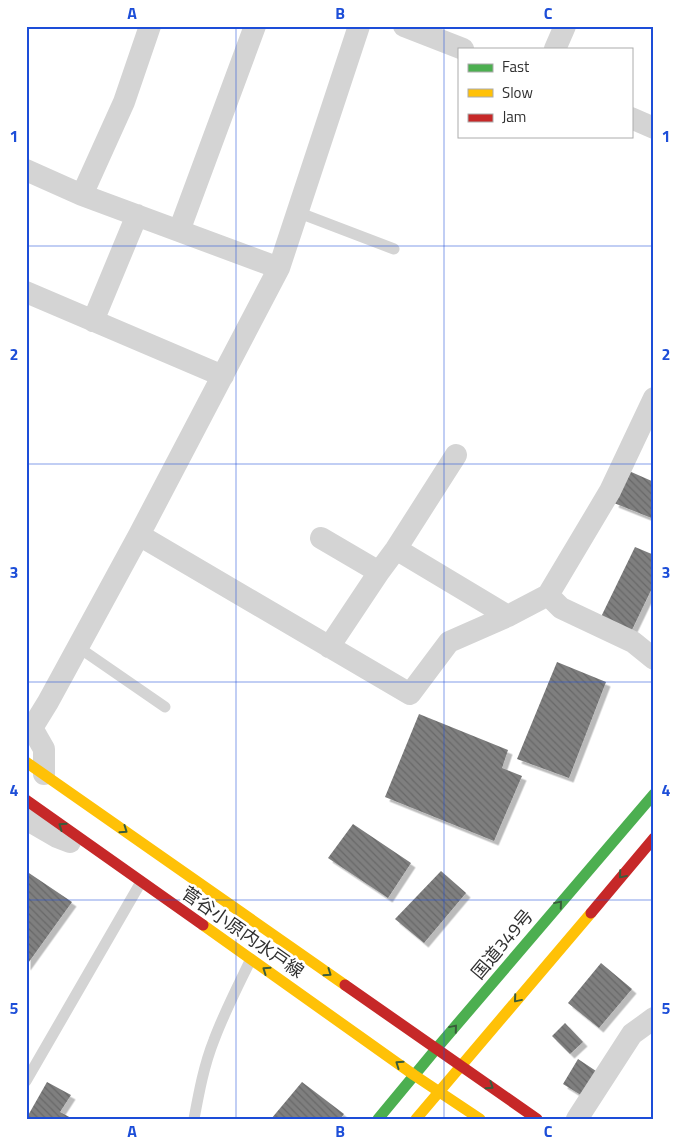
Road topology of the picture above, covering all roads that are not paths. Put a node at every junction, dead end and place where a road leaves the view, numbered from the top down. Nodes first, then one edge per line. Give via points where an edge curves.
1 (150, 26) edge
2 (255, 26) edge
3 (359, 26) edge
4 (404, 26) edge
5 (565, 26) edge
6 (460, 48) edge
7 (555, 48) edge
8 (632, 118) edge
9 (654, 128) edge
10 (26, 170) edge
11 (82, 195) junction
12 (297, 212) junction
13 (137, 215) junction
14 (179, 231) junction
15 (394, 249) dead end
16 (278, 268) junction
17 (26, 292) edge
18 (93, 321) junction
19 (223, 376) junction
20 (654, 398) edge
21 (456, 455) dead end
22 (139, 535) junction
23 (321, 538) dead end
24 (396, 549) junction
25 (379, 572) junction
26 (548, 595) junction
27 (508, 616) junction
28 (78, 647) junction
29 (329, 647) junction
30 (654, 659) edge
31 (165, 707) dead end
32 (29, 726) edge
33 (35, 768) edge
34 (654, 794) edge
35 (26, 800) edge
36 (26, 819) edge
37 (654, 838) edge
38 (106, 856) junction
39 (141, 882) junction
40 (250, 959) junction
41 (654, 1018) edge
42 (436, 1048) junction
43 (461, 1066) junction
44 (414, 1075) junction
45 (26, 1081) edge
46 (439, 1092) junction
47 (194, 1119) edge
48 (378, 1119) edge
49 (416, 1119) edge
50 (480, 1119) edge
51 (538, 1119) edge
52 (577, 1119) edge

1 - 11 street via 124,102
2 - 14 street
3 - 12 street
4 - 6 street
5 - 7 street
8 - 9 street
10 - 11 street
11 - 13 street
12 - 15 lane
12 - 16 street
13 - 14 street
13 - 18 street
14 - 16 street
16 - 19 street
17 - 18 street
18 - 19 street
19 - 22 street
20 - 26 street via 610,491
21 - 24 street
22 - 28 street
22 - 29 street
23 - 25 street
24 - 25 street
24 - 27 street
25 - 29 street
26 - 27 street
26 - 30 street via 561,608 633,642
27 - 29 street via 449,642 410,694
28 - 31 lane
28 - 32 street via 48,702
32 - 33 street via 44,749
33 -> 42 main road, 菅谷小原内水戸線
42 -> 34 main road, 国道349号
38 -> 35 main road, 菅谷小原内水戸線
36 - 38 street via 57,837
37 -> 43 main road
38 - 39 main road, 菅谷小原内水戸線
39 - 40 main road, 菅谷小原内水戸線
39 - 45 lane
44 -> 40 main road, 菅谷小原内水戸線
40 - 47 lane via 213,1042
41 - 52 street via 632,1034
42 - 43 main road, 菅谷小原内水戸線
42 - 44 main road, 国道349号
43 - 46 main road
43 -> 51 main road, 菅谷小原内水戸線
44 - 46 main road, 菅谷小原内水戸線
44 - 48 main road, 国道349号
46 - 49 main road
46 - 50 main road, 菅谷小原内水戸線

